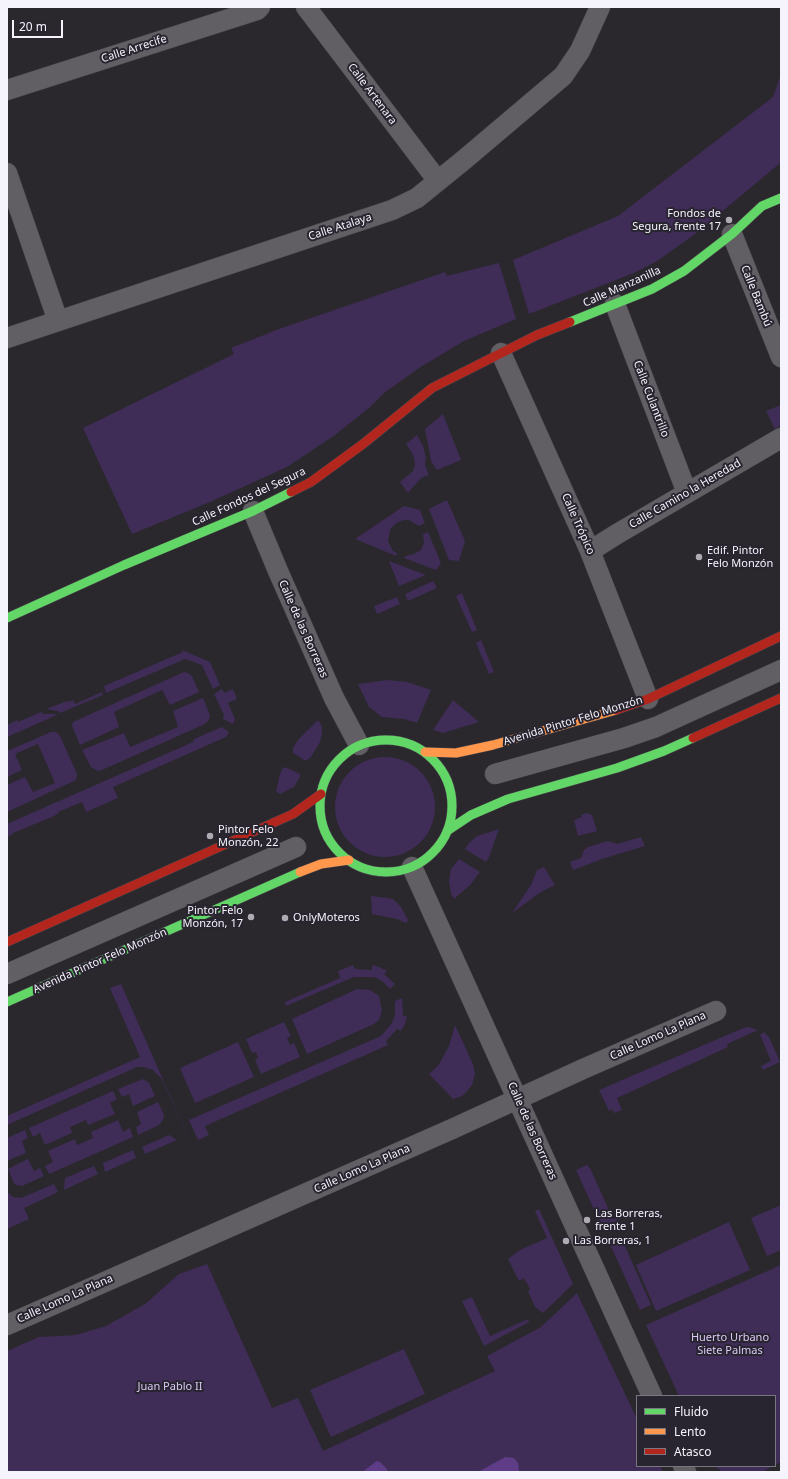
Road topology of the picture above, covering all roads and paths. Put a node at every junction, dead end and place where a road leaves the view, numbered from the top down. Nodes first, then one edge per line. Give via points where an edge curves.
1 (260, 7) edge
2 (306, 7) edge
3 (600, 7) edge
4 (7, 90) edge
5 (7, 173) edge
6 (438, 181) junction
7 (781, 198) edge
8 (732, 234) junction
9 (615, 304) junction
10 (58, 321) junction
11 (7, 338) edge
12 (501, 352) junction
13 (781, 357) edge
14 (781, 438) edge
15 (686, 493) junction
16 (253, 511) junction
17 (590, 551) junction
18 (7, 618) edge
19 (781, 636) edge
20 (781, 670) edge
21 (781, 698) edge
22 (648, 699) junction
23 (359, 745) junction
24 (425, 752) junction
25 (495, 774) dead end
26 (321, 794) junction
27 (447, 831) junction
28 (296, 847) dead end
29 (349, 860) junction
30 (412, 867) junction
31 (7, 942) edge
32 (7, 974) edge
33 (7, 1002) edge
34 (716, 1011) dead end
35 (517, 1100) junction
36 (7, 1324) edge
37 (652, 1395) edge

1 - 4 street, Calle Arrecife
2 - 6 street, Calle Artenara
3 - 6 street, Calle Atalaya via 580,51 563,76
5 - 10 street
6 - 10 street, Calle Atalaya via 417,198 392,210
7 - 8 street, Calle Manzanilla via 762,206
8 - 9 street, Calle Manzanilla via 684,271 652,289
8 - 13 street, Calle Bambú
9 - 12 street, Calle Manzanilla via 536,335
9 - 15 street, Calle Culantrillo
10 - 11 street, Calle Atalaya
12 - 16 street, Calle Fondos del Segura via 432,388 364,444 311,482
12 - 17 street, Calle Trópico
14 - 15 street, Calle Camino la Heredad
15 - 17 street, Calle Camino la Heredad
16 - 18 street, Calle Fondos del Segura
16 - 23 street, Calle de las Borreras via 334,698
17 - 22 street, Calle Trópico
19 - 22 street, Avenida Pintor Felo Monzón
20 - 25 street via 656,727
21 - 27 street via 651,756 508,799 471,815
22 - 24 street, Avenida Pintor Felo Monzón via 612,712 494,745 456,753
23 - 24 street via 376,740 393,740 410,744
23 - 26 street via 337,762 328,774
24 - 27 street via 440,768 450,788 452,810
26 - 29 street via 320,813 325,831 335,847
26 - 31 street via 294,814
27 - 30 street via 439,846 427,858
28 - 32 street
29 - 30 street via 369,869 390,872
29 - 33 street, Avenida Pintor Felo Monzón via 321,864 293,875
30 - 35 street, Calle de las Borreras
34 - 35 street, Calle Lomo La Plana
35 - 36 street, Calle Lomo La Plana
35 - 37 street, Calle de las Borreras

